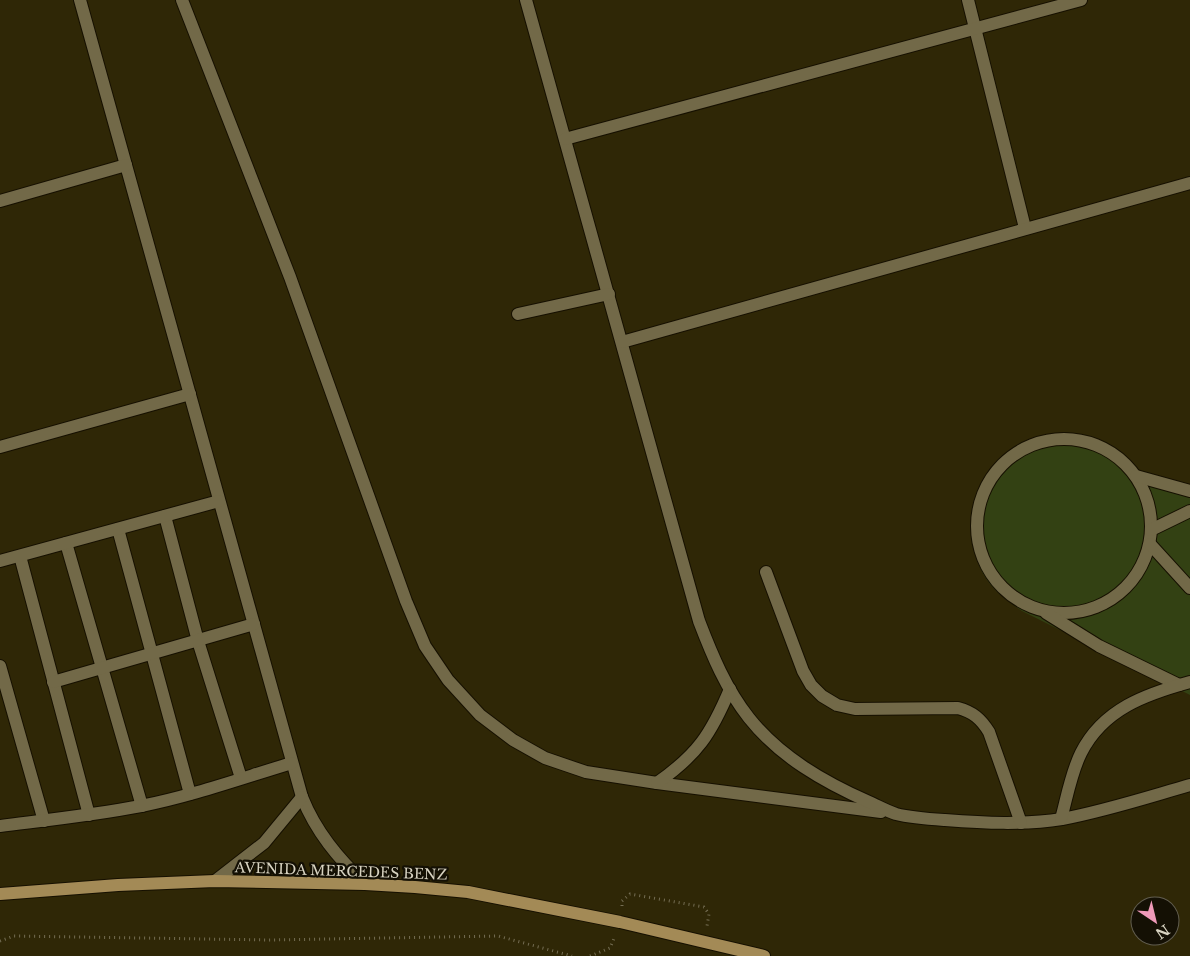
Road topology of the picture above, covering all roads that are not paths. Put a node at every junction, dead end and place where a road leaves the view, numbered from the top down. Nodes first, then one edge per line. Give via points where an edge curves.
1 (80, 0) edge
2 (182, 0) edge
3 (526, 0) edge
4 (968, 0) edge
5 (1081, 0) edge
6 (976, 29) junction
7 (566, 139) junction
8 (126, 165) junction
9 (1190, 184) edge
10 (0, 202) edge
11 (1025, 228) junction
12 (609, 294) junction
13 (518, 314) dead end
14 (622, 342) junction
15 (190, 394) junction
16 (0, 447) edge
17 (1136, 476) junction
18 (1190, 491) edge
19 (220, 501) junction
20 (1190, 511) edge
21 (165, 516) junction
22 (118, 529) junction
23 (1151, 530) junction
24 (66, 543) junction
25 (1150, 544) junction
26 (20, 556) junction
27 (0, 561) edge
28 (766, 572) dead end
29 (1190, 588) edge
30 (1042, 610) junction
31 (254, 624) junction
32 (198, 641) junction
33 (152, 654) junction
34 (0, 666) edge
35 (103, 668) junction
36 (54, 682) junction
37 (1184, 683) edge
38 (730, 689) junction
39 (292, 763) junction
40 (241, 778) junction
41 (657, 783) junction
42 (1190, 785) edge
43 (190, 794) junction
44 (302, 797) junction
45 (142, 806) junction
46 (896, 814) junction
47 (89, 815) junction
48 (1061, 819) junction
49 (44, 821) junction
50 (1021, 823) junction
51 (0, 826) edge
52 (215, 881) junction
53 (365, 884) junction
54 (0, 894) edge
55 (764, 956) edge

1 - 8 street
2 - 41 street via 290,277 425,646 448,680 480,715 513,740 545,758 586,772
3 - 7 street
4 - 6 street
5 - 6 street
6 - 7 street
6 - 11 street
7 - 12 street
8 - 10 street
8 - 15 street
9 - 11 street
11 - 14 street
12 - 13 street
12 - 14 street
14 - 38 street via 699,621
15 - 16 street
15 - 19 street
17 - 18 street
17 - 23 street via 1145,492
17 - 30 street via 1120,458 1099,446 1076,440 1052,440 1029,446 1009,459 993,476 982,498 977,521 979,545 987,567 1001,586 1020,601
19 - 21 street
19 - 31 street
20 - 23 street
21 - 22 street
21 - 32 street
22 - 24 street
22 - 33 street
23 - 25 street
24 - 26 street
24 - 35 street
25 - 29 street
25 - 30 street via 1142,566 1128,585 1110,600 1088,610 1065,613
26 - 27 street
26 - 36 street
28 - 50 street via 803,671 822,696 837,705 855,709 958,708 977,716 989,732
30 - 37 street via 1099,646
31 - 32 street
31 - 39 street
32 - 33 street
32 - 40 street
33 - 35 street
33 - 43 street
34 - 49 street
35 - 36 street
35 - 45 street
36 - 47 street
37 - 48 street via 1135,700 1102,723 1081,754
38 - 41 street via 703,742 681,766
38 - 46 street via 748,717 792,759 817,776
39 - 40 street
39 - 44 street
40 - 43 street
41 - 46 street
42 - 48 street
43 - 45 street
44 - 52 street via 264,843
44 - 53 street via 319,832
45 - 47 street
46 - 50 street via 968,822
47 - 49 street
48 - 50 street
49 - 51 street
52 - 53 main road, AVENIDA MERCEDES BENZ
52 - 54 main road, AVENIDA MERCEDES BENZ
53 - 55 main road, AVENIDA MERCEDES BENZ via 468,892 620,922

